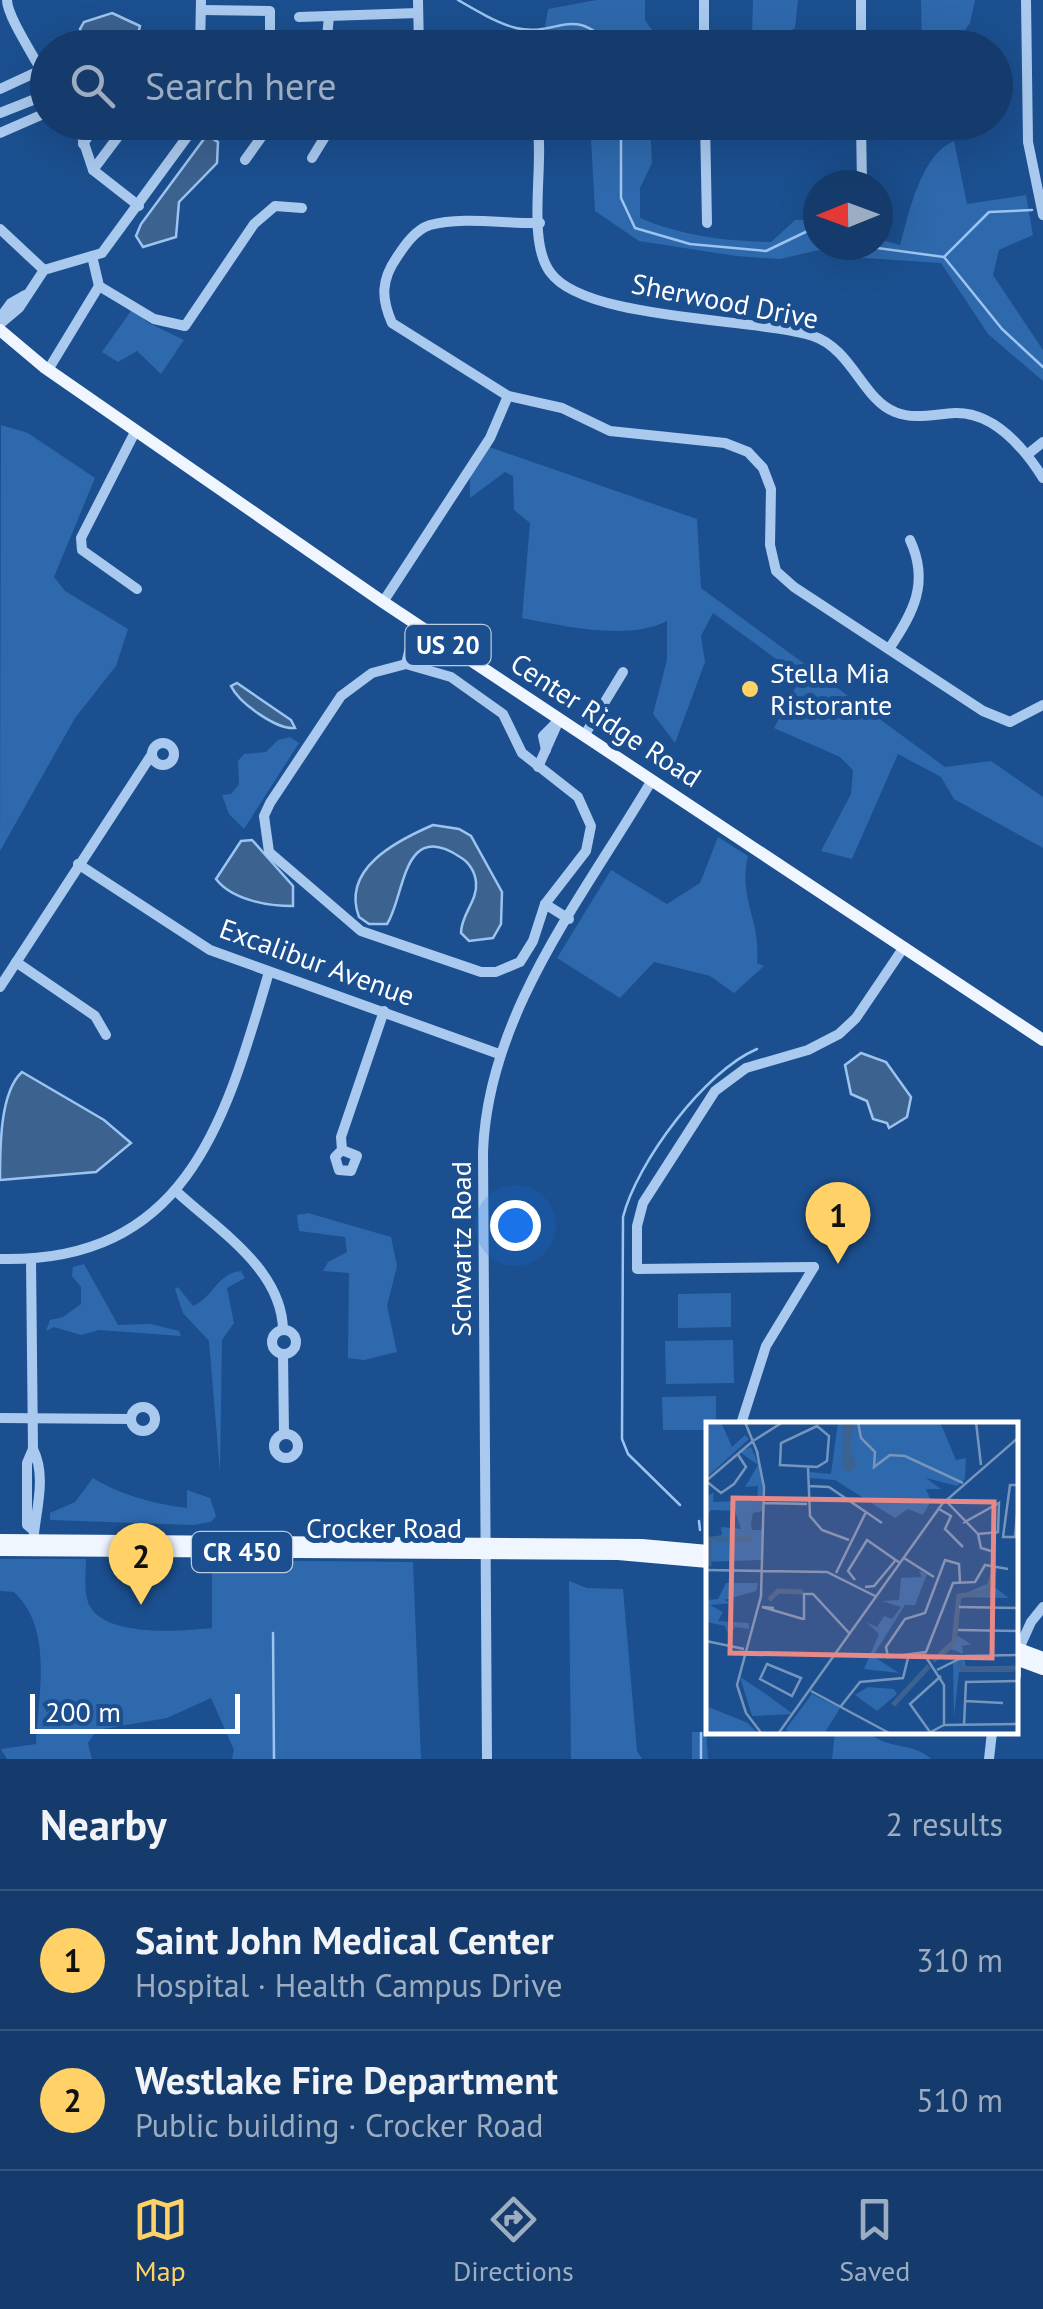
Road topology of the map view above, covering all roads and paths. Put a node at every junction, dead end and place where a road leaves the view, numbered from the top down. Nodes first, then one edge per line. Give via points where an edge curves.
1 (7, 0) edge
2 (418, 0) edge
3 (704, 0) edge
4 (861, 0) edge
5 (1026, 0) edge
6 (201, 5) edge
7 (418, 13) junction
8 (329, 16) junction
9 (299, 17) dead end
10 (200, 30) edge
11 (270, 30) edge
12 (328, 30) edge
13 (418, 30) edge
14 (704, 30) edge
15 (861, 30) edge
16 (30, 47) edge
17 (30, 75) edge
18 (0, 89) edge
19 (30, 102) edge
20 (0, 114) edge
21 (30, 120) edge
22 (0, 133) edge
23 (82, 140) edge
24 (86, 140) edge
25 (116, 140) edge
26 (185, 140) edge
27 (259, 140) edge
28 (323, 140) edge
29 (538, 140) edge
30 (706, 140) edge
31 (862, 140) edge
32 (83, 144) junction
33 (312, 158) dead end
34 (244, 160) dead end
35 (94, 170) junction
36 (862, 170) edge
37 (139, 206) junction
38 (302, 208) dead end
39 (1043, 215) edge
40 (708, 223) dead end
41 (540, 224) junction
42 (0, 229) edge
43 (92, 256) junction
44 (44, 270) junction
45 (99, 286) junction
46 (0, 324) edge
47 (48, 370) junction
48 (508, 396) junction
49 (136, 430) junction
50 (1043, 442) edge
51 (1028, 454) junction
52 (1043, 478) edge
53 (910, 540) dead end
54 (137, 589) dead end
55 (382, 602) junction
56 (416, 624) junction
57 (889, 649) junction
58 (406, 664) junction
59 (623, 672) dead end
60 (1043, 705) edge
61 (559, 720) junction
62 (584, 736) junction
63 (152, 754) dead end
64 (538, 766) junction
65 (652, 780) junction
66 (78, 864) junction
67 (545, 904) junction
68 (569, 919) junction
69 (904, 947) junction
70 (16, 962) junction
71 (269, 972) junction
72 (0, 987) edge
73 (384, 1011) junction
74 (106, 1035) dead end
75 (1043, 1040) edge
76 (499, 1054) junction
77 (342, 1150) dead end
78 (177, 1192) junction
79 (0, 1259) edge
80 (31, 1260) junction
81 (283, 1330) junction
82 (283, 1354) junction
83 (0, 1418) edge
84 (33, 1419) junction
85 (131, 1419) dead end
86 (742, 1422) edge
87 (284, 1434) dead end
88 (0, 1540) edge
89 (33, 1540) junction
90 (485, 1548) junction
91 (0, 1550) edge
92 (706, 1550) edge
93 (706, 1562) edge
94 (1043, 1607) edge
95 (1018, 1651) edge
96 (1018, 1654) edge
97 (1018, 1655) edge
98 (1043, 1658) edge
99 (1043, 1669) edge
100 (992, 1734) edge
101 (487, 1759) edge
102 (989, 1759) edge

1 - 16 street via 7,13
2 - 7 street
3 - 14 street
4 - 15 street
5 - 39 street via 1028,142
6 - 10 street
6 - 11 street via 270,11
7 - 8 street
7 - 13 street
8 - 9 street
8 - 12 street
17 - 18 street
19 - 20 street
21 - 22 street
23 - 32 street
24 - 32 street
25 - 35 street
26 - 37 street
27 - 34 street
28 - 33 street
29 - 41 street, Sherwood Drive
30 - 40 street
31 - 36 street
32 - 35 street
35 - 37 street
37 - 43 street
38 - 45 street via 275,206 254,224 185,326 154,319
41 - 48 street via 430,225 405,245 383,284 392,323
41 - 51 street, Sherwood Drive via 548,270 570,289 686,319 814,336 854,366 886,408 912,416 970,415
42 - 44 street
43 - 44 street
43 - 45 street
44 - 46 street
45 - 47 street
46 - 47 main road, Center Ridge Road / US 20
47 - 49 main road, Center Ridge Road / US 20
48 - 55 street via 490,438
48 - 57 street via 562,408 610,431 725,443 748,452 771,489 776,570
49 - 54 street via 81,538 82,550
49 - 55 main road, Center Ridge Road / US 20
50 - 51 street
51 - 52 street, Sherwood Drive
53 - 57 street via 918,557 919,599
55 - 56 main road, Center Ridge Road / US 20
56 - 58 street
56 - 61 main road, Center Ridge Road / US 20
57 - 60 street via 1010,722
58 - 64 street via 451,676 503,714 522,753
58 - 67 street via 372,672 341,696 270,802 264,816 269,852 361,931 480,972 520,962
59 - 62 street
61 - 62 main road, Center Ridge Road / US 20
61 - 64 street
62 - 65 main road, Center Ridge Road / US 20
63 - 66 street
64 - 67 street via 578,797 591,826 586,851
65 - 68 street, Schwartz Road
65 - 69 main road, Center Ridge Road / US 20
66 - 70 street
66 - 71 street, Excalibur Avenue via 210,950
67 - 68 street
68 - 76 street, Schwartz Road
69 - 75 main road, Center Ridge Road / US 20
69 - 86 street via 840,1034 723,1083 640,1210 636,1269 814,1268 772,1332
70 - 72 street
70 - 74 street via 96,1016
71 - 73 street, Excalibur Avenue
71 - 78 street via 204,1156
73 - 76 street, Excalibur Avenue
73 - 77 street
76 - 90 street, Schwartz Road via 483,1152
78 - 80 street via 79,1253
78 - 81 street via 263,1272 281,1308
79 - 80 street
80 - 84 street
81 - 82 street via 272,1341
81 - 82 street via 296,1342
82 - 87 street
83 - 84 street
84 - 85 street
84 - 89 street
88 - 89 main road, Crocker Road
89 - 90 main road, Crocker Road / CR 450
89 - 91 main road, Crocker Road / CR 450
90 - 92 main road, Crocker Road
90 - 93 main road, Crocker Road / CR 450
90 - 101 street, Schwartz Road
94 - 95 street
96 - 98 main road
97 - 99 main road
100 - 102 street

